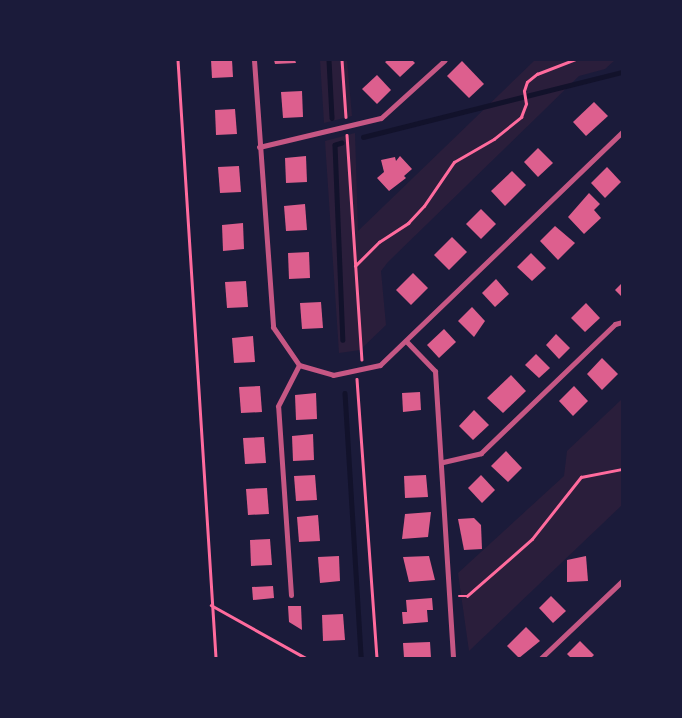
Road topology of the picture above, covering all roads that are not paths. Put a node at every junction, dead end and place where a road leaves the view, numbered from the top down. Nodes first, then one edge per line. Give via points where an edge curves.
1 (254, 60) edge
2 (445, 60) edge
3 (622, 132) edge
4 (259, 147) junction
5 (622, 322) edge
6 (406, 341) junction
7 (299, 365) junction
8 (443, 462) junction
9 (622, 581) edge
10 (291, 595) dead end
11 (453, 658) edge
12 (541, 658) edge

1 - 4 street
2 - 4 street via 382,118
3 - 6 street
4 - 7 street via 273,327
5 - 8 street via 615,324 481,453
6 - 7 street via 380,364 333,375
6 - 8 street via 435,371
7 - 10 street via 278,406
8 - 11 street
9 - 12 street

